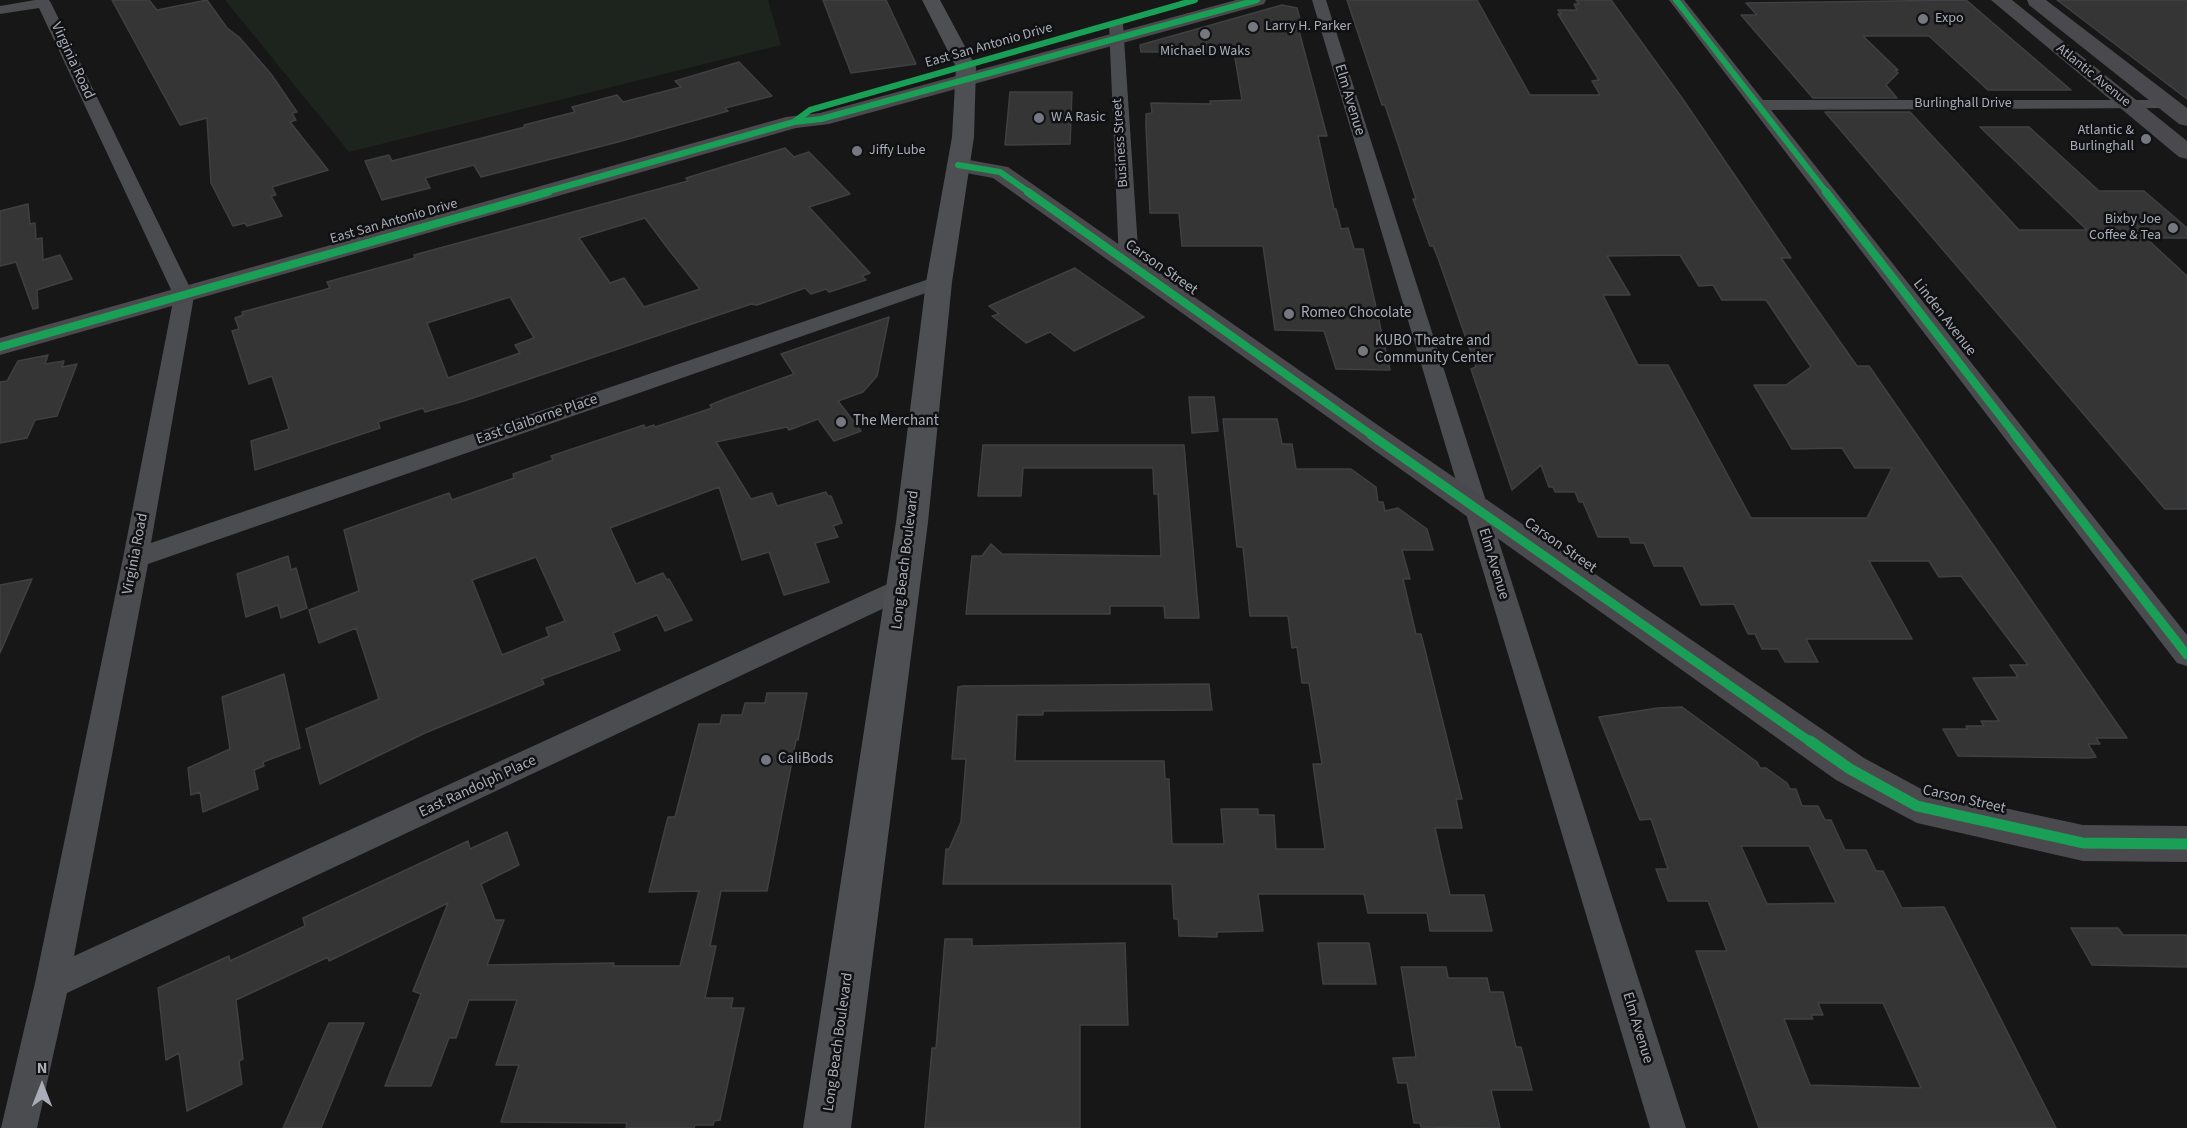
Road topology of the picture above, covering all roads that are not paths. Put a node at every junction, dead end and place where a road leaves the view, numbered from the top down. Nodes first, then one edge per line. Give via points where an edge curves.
1 (931, 0) edge
2 (1195, 0) edge
3 (1257, 0) edge
4 (1319, 0) edge
5 (1676, 0) edge
6 (2000, 0) edge
7 (2035, 0) edge
8 (0, 10) edge
9 (1115, 32) junction
10 (966, 74) junction
11 (2166, 103) junction
12 (2127, 104) junction
13 (1759, 105) junction
14 (2187, 119) edge
15 (2187, 152) edge
16 (958, 165) junction
17 (1129, 263) junction
18 (939, 282) junction
19 (184, 296) junction
20 (0, 347) edge
21 (1475, 505) junction
22 (136, 558) junction
23 (903, 588) junction
24 (2187, 655) edge
25 (2187, 844) edge
26 (52, 983) junction
27 (19, 1128) edge
28 (827, 1128) edge
29 (1668, 1128) edge

1 - 10 main road
2 - 9 main road, East San Antonio Drive
3 - 9 main road, East San Antonio Drive
4 - 21 street, Elm Avenue
5 - 13 street, Linden Avenue
6 - 12 main road, Atlantic Avenue
7 - 11 main road, Atlantic Avenue
8 - 19 street, Virginia Road via 44,3
9 - 10 main road, East San Antonio Drive
9 - 17 street, Business Street
10 - 16 main road, Long Beach Boulevard
10 - 19 main road, East San Antonio Drive via 821,119 794,122
11 - 12 street, Burlinghall Drive
11 - 14 main road, Atlantic Avenue
12 - 13 street, Burlinghall Drive
12 - 15 main road, Atlantic Avenue
13 - 24 street, Linden Avenue
16 - 17 main road, Carson Street via 1000,172
16 - 18 main road, Long Beach Boulevard
17 - 21 main road, Carson Street
18 - 22 street, East Claiborne Place
18 - 23 main road, Long Beach Boulevard
19 - 20 main road, East San Antonio Drive
19 - 22 street, Virginia Road
21 - 25 main road, Carson Street via 1850,769 1917,806 2083,843
21 - 29 street, Elm Avenue
22 - 26 street, Virginia Road
23 - 26 street, East Randolph Place
23 - 28 main road, Long Beach Boulevard
26 - 27 street, Virginia Road

